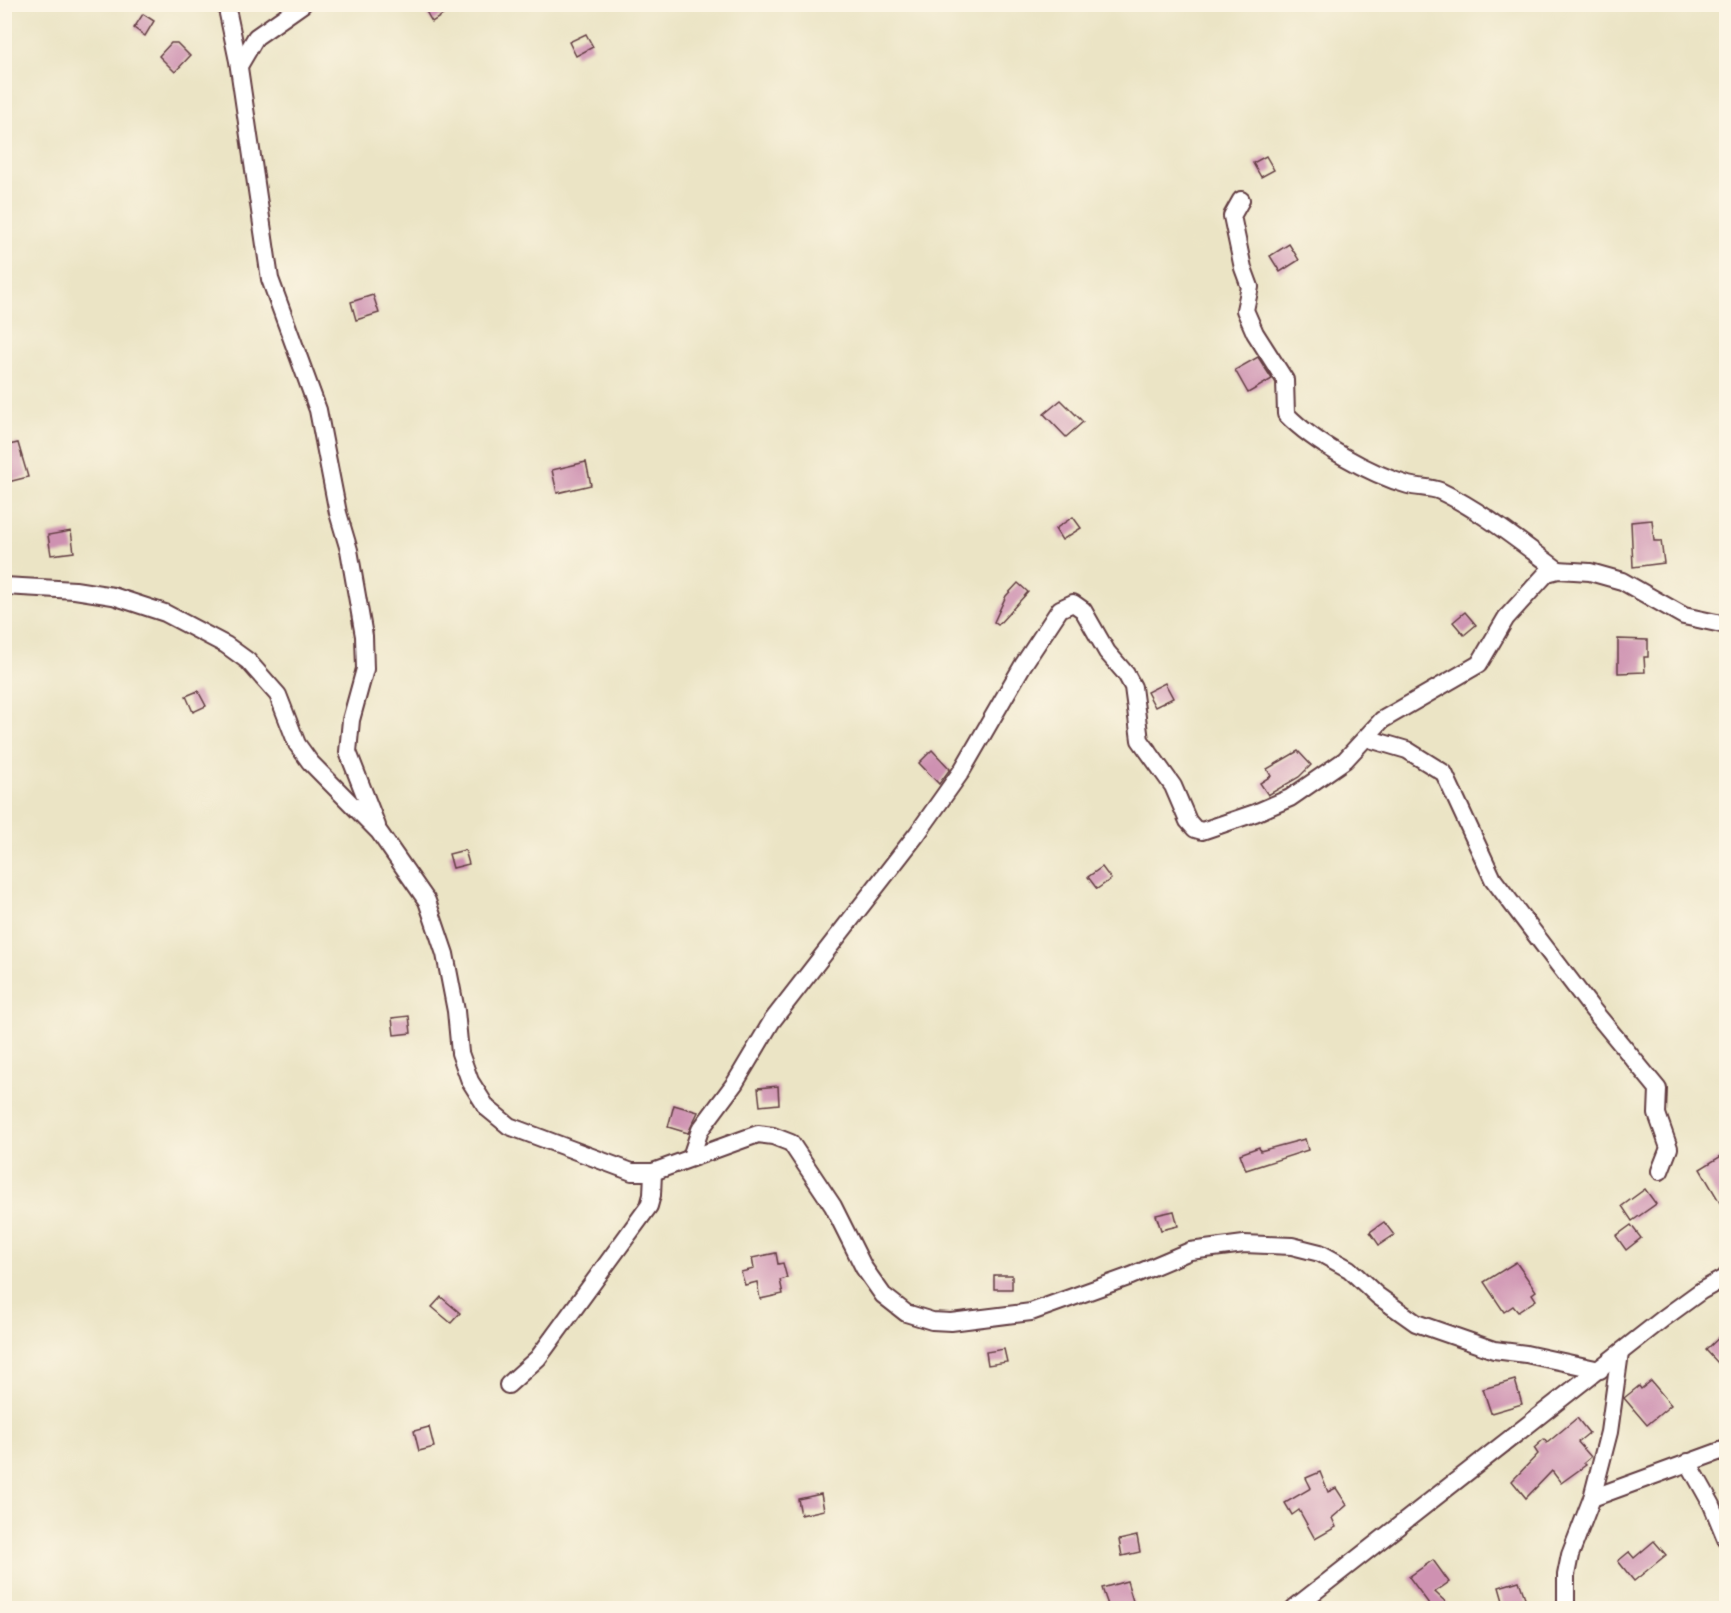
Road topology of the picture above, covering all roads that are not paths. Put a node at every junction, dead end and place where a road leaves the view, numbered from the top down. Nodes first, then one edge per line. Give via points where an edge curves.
1 (226, 4) edge
2 (303, 4) edge
3 (238, 66) junction
4 (1241, 200) dead end
5 (1558, 570) junction
6 (4, 586) edge
7 (1726, 625) edge
8 (1366, 738) junction
9 (379, 832) junction
10 (691, 1157) junction
11 (1659, 1171) dead end
12 (652, 1172) junction
13 (1726, 1277) edge
14 (1620, 1353) junction
15 (1600, 1370) junction
16 (508, 1385) dead end
17 (1726, 1449) edge
18 (1688, 1462) junction
19 (1592, 1498) junction
20 (1726, 1539) edge
21 (1294, 1608) edge
22 (1566, 1608) edge

1 - 3 street
2 - 3 street via 256,37
3 - 9 street via 270,279 318,410 349,550 364,636 365,669 351,720 348,752
4 - 5 street via 1232,216 1250,288 1245,310 1285,380 1286,414 1347,456 1385,476 1438,490 1459,502
5 - 7 street via 1590,572 1622,581 1684,616
5 - 8 street via 1541,578 1506,618 1479,664 1382,720
6 - 9 street via 112,596 165,613 226,645 248,661 278,695 297,744 309,762
8 - 10 street via 1346,760 1290,798 1216,828 1196,829 1188,821 1173,786 1140,740 1132,687 1126,674 1107,652 1083,610 1068,603 1023,665 961,772 772,1021 735,1083 700,1130
8 - 11 street via 1407,750 1444,774 1493,879 1658,1089 1657,1114 1669,1148
9 - 12 street via 427,901 445,954 460,1053 470,1081 487,1108 509,1126 570,1151 632,1172
10 - 12 street
10 - 15 street via 758,1134 791,1143 833,1206 864,1268 883,1295 906,1313 932,1322 1031,1312 1190,1251 1244,1244 1292,1246 1320,1253 1349,1269 1377,1296 1416,1323 1494,1350
12 - 16 street via 649,1206 538,1359
13 - 14 street via 1701,1291
14 - 15 street
14 - 19 street via 1609,1432
15 - 21 street
17 - 18 street
18 - 19 street
18 - 20 street
19 - 22 street via 1570,1555

